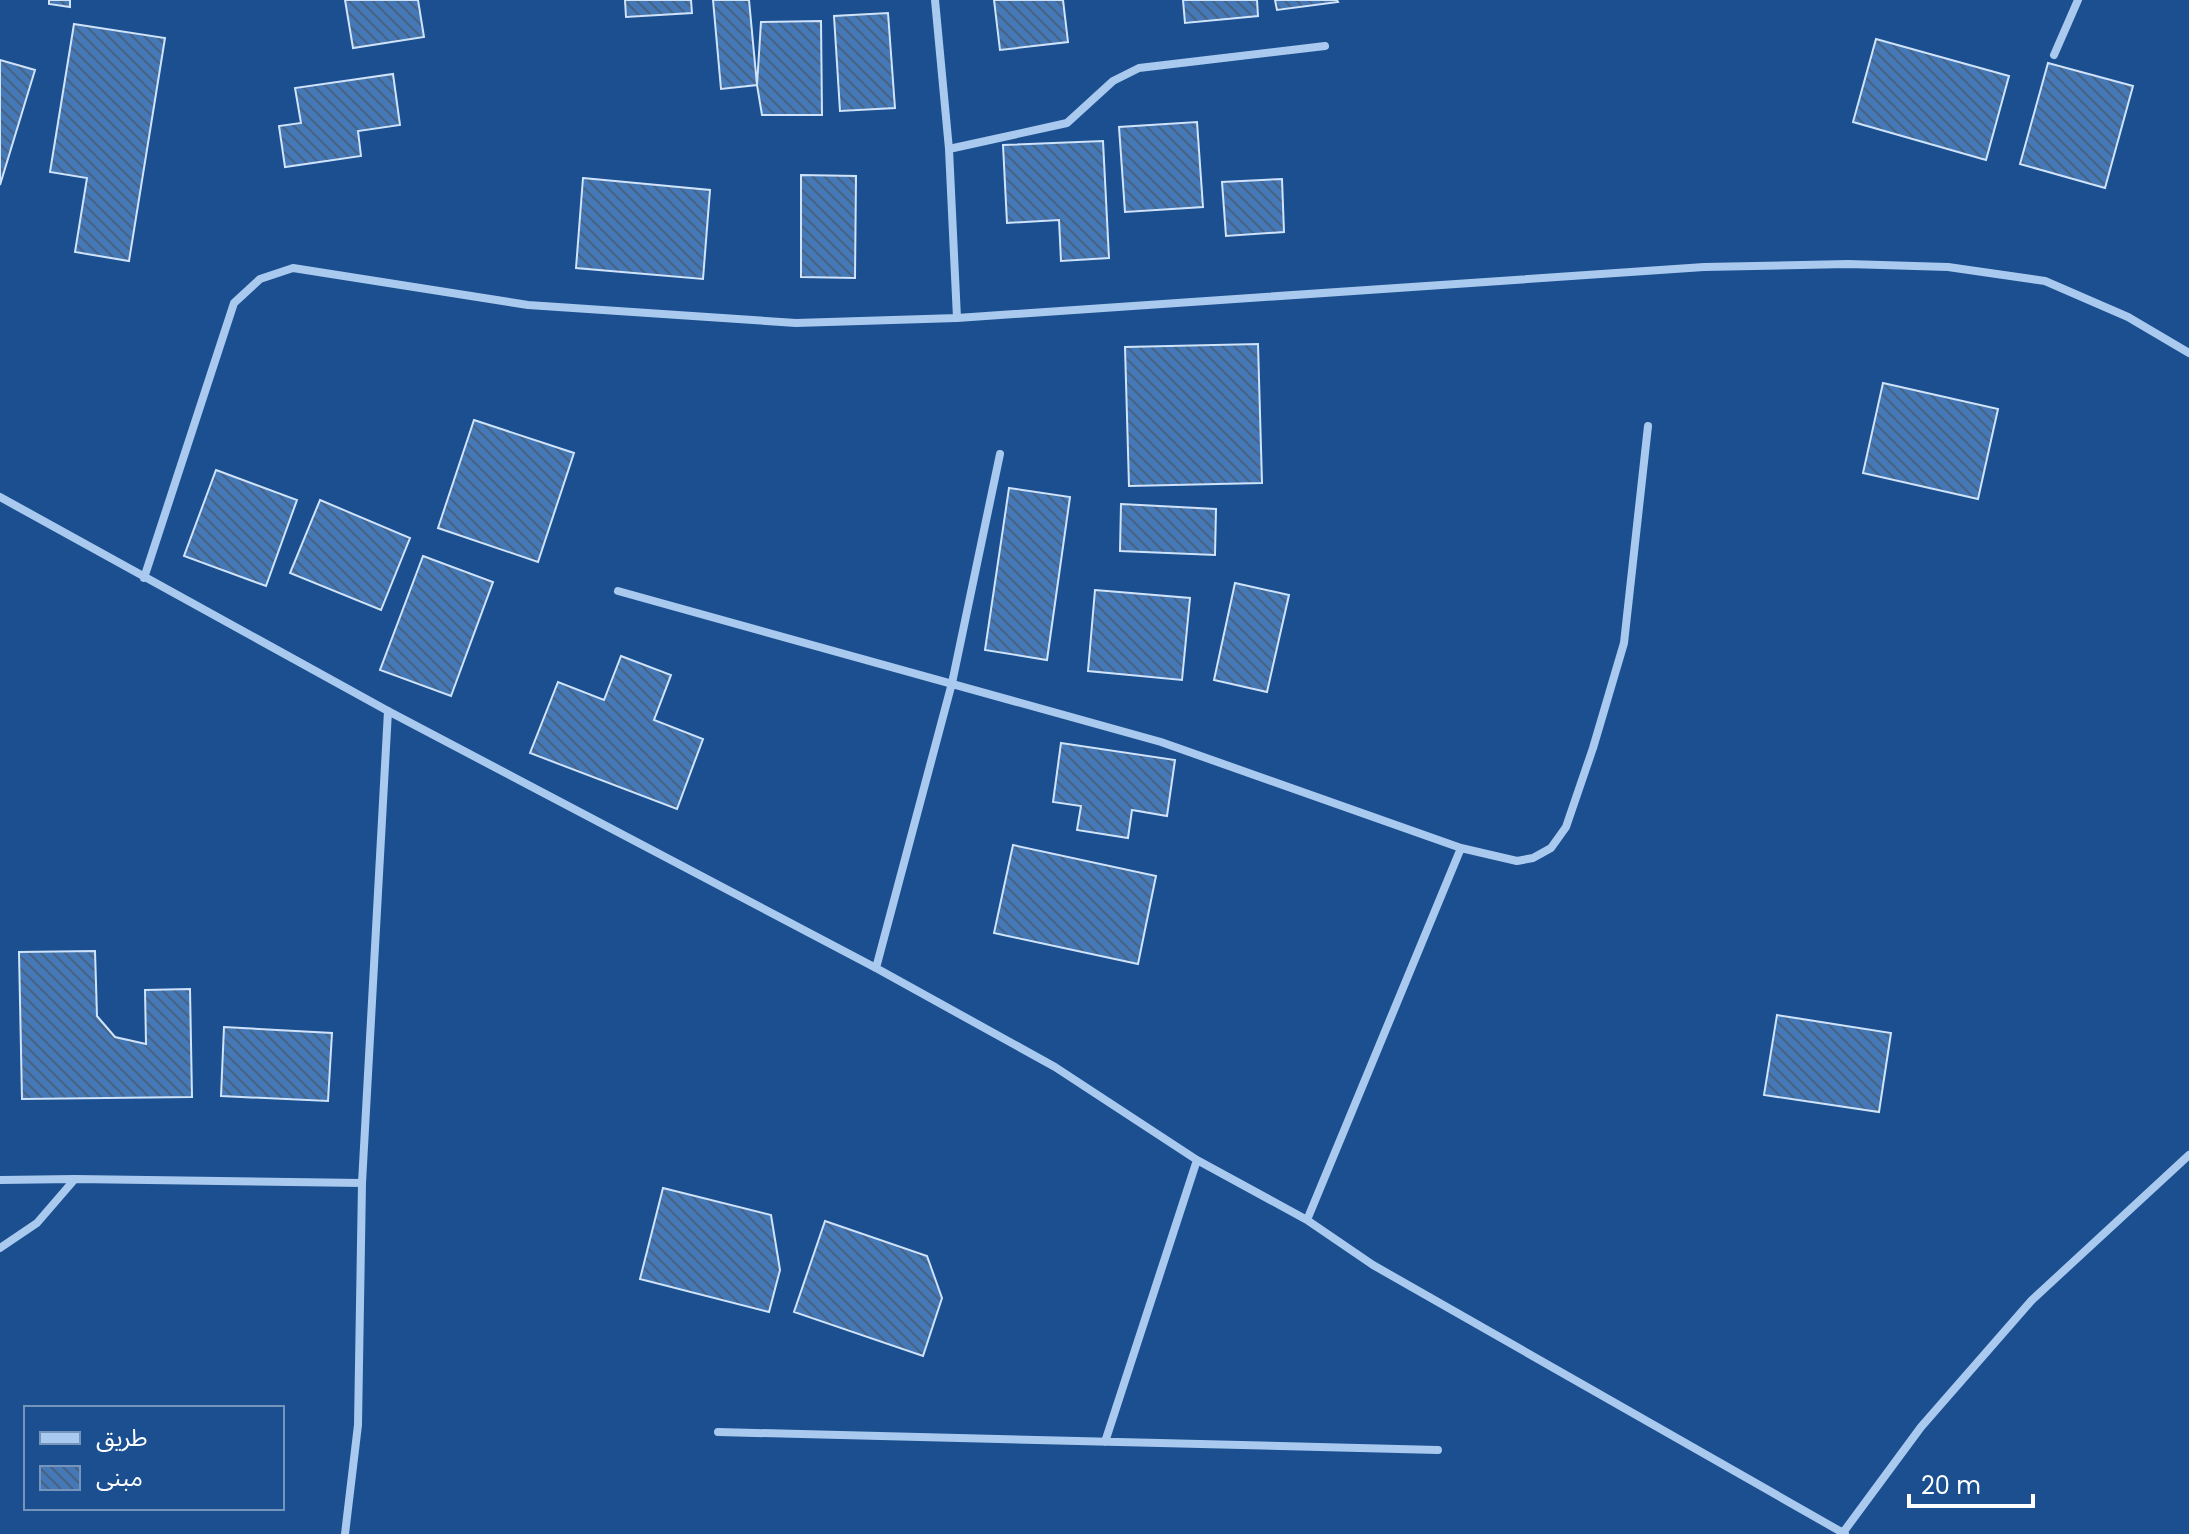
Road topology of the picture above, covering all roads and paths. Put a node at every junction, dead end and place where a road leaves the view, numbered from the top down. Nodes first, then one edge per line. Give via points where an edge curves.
1 (935, 0) edge
2 (2078, 0) edge
3 (1325, 46) dead end
4 (2054, 55) dead end
5 (949, 149) junction
6 (957, 318) junction
7 (2189, 353) edge
8 (1648, 426) dead end
9 (1000, 454) dead end
10 (0, 497) edge
11 (144, 578) junction
12 (618, 591) dead end
13 (952, 683) junction
14 (388, 711) junction
15 (1461, 848) junction
16 (876, 968) junction
17 (2189, 1155) edge
18 (1197, 1160) junction
19 (75, 1179) junction
20 (0, 1180) edge
21 (362, 1183) junction
22 (1307, 1220) junction
23 (0, 1248) edge
24 (718, 1432) dead end
25 (1105, 1442) junction
26 (1438, 1450) dead end
27 (345, 1534) edge
28 (1843, 1534) edge

1 - 5 street
2 - 4 street
3 - 5 street via 1139,68 1113,81 1067,123
5 - 6 street
6 - 7 street via 1704,267 1848,264 1948,267 2045,281 2128,317
6 - 11 street via 796,323 528,305 293,268 260,279 234,303
8 - 15 street via 1624,643 1566,827 1551,848 1525,860
9 - 13 street
10 - 11 street
11 - 14 street
12 - 13 street
13 - 15 street via 1243,768
13 - 16 street
14 - 16 street
14 - 21 street
15 - 22 street
16 - 18 street via 1055,1067
17 - 28 street via 2032,1300 1921,1427
18 - 22 street
18 - 25 street
19 - 20 street
19 - 21 street
19 - 23 street via 37,1223
21 - 27 street via 358,1425
22 - 28 street via 1373,1265
24 - 25 street
25 - 26 street

